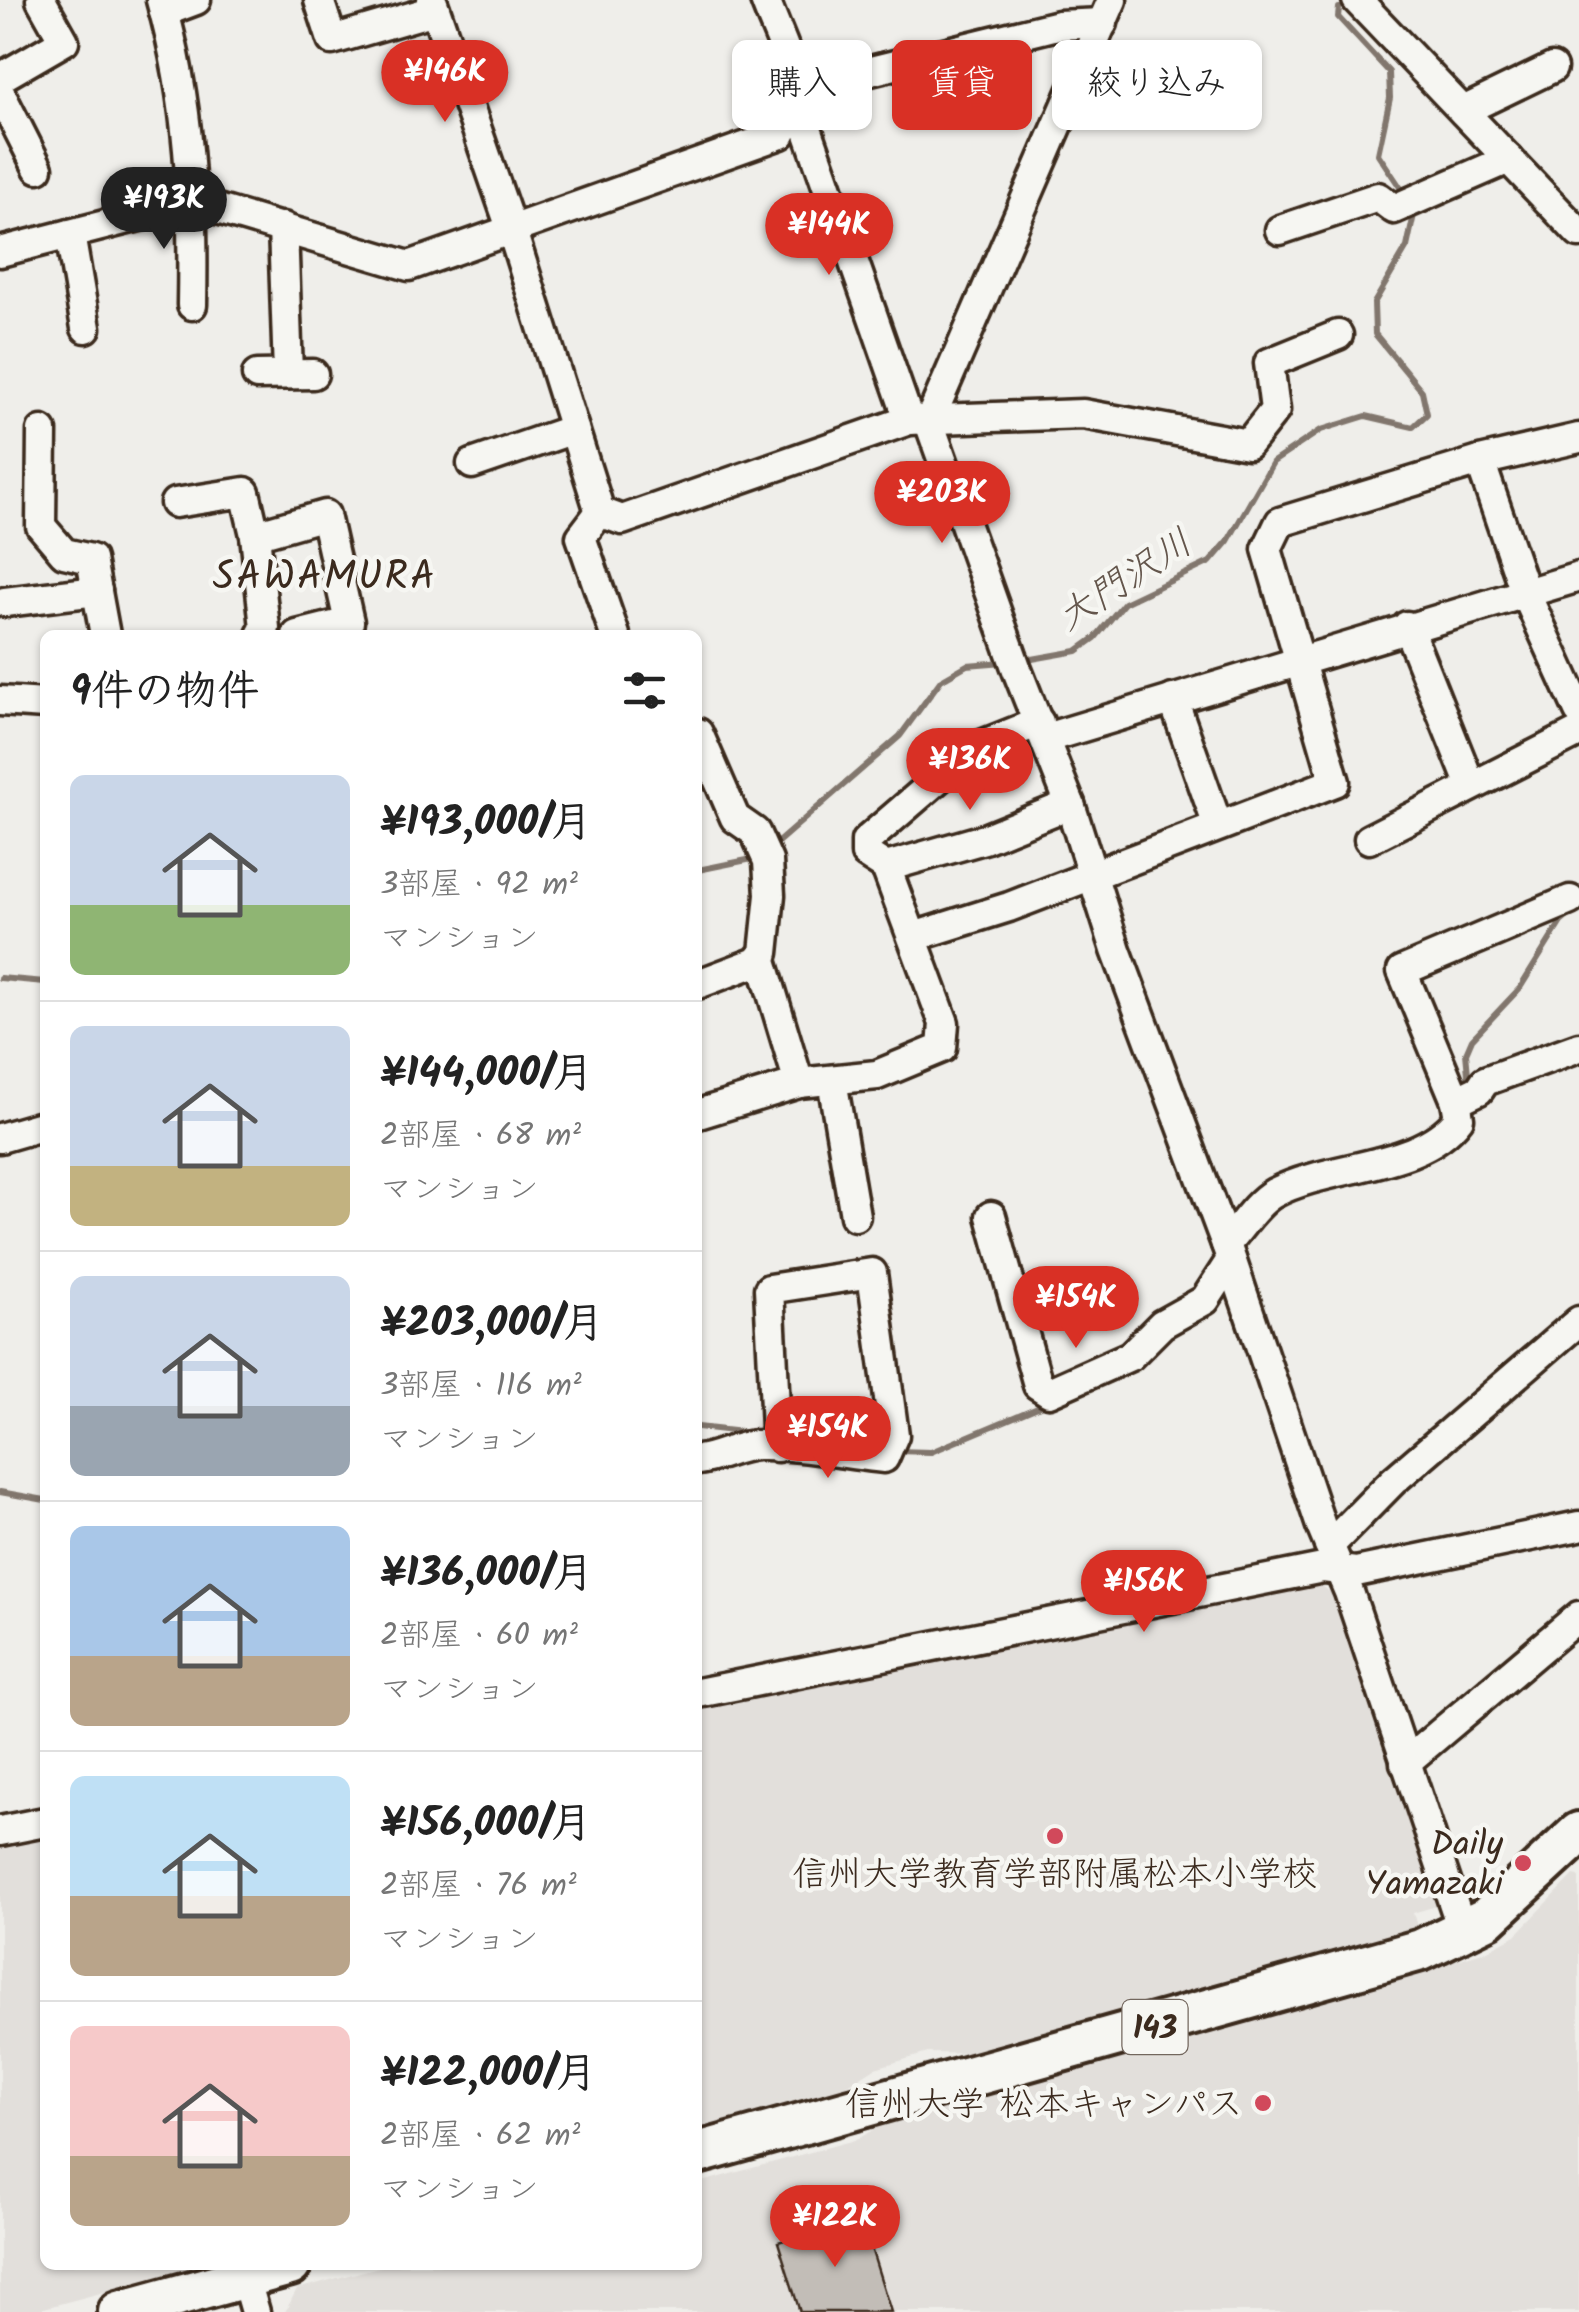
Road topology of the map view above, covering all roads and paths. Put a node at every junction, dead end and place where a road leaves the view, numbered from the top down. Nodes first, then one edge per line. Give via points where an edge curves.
1 (42, 0) edge
2 (196, 0) edge
3 (320, 0) edge
4 (765, 0) edge
5 (1367, 3) edge
6 (433, 5) edge
7 (162, 6) edge
8 (1107, 11) edge
9 (777, 40) edge
10 (1552, 68) dead end
11 (0, 78) edge
12 (872, 78) edge
13 (0, 93) edge
14 (1463, 111) junction
15 (783, 130) edge
16 (808, 130) edge
17 (1509, 159) junction
18 (38, 168) dead end
19 (194, 202) junction
20 (283, 227) junction
21 (1280, 230) dead end
22 (512, 232) junction
23 (1579, 233) edge
24 (70, 234) junction
25 (0, 252) edge
26 (192, 305) dead end
27 (86, 328) dead end
28 (1338, 335) dead end
29 (257, 374) dead end
30 (919, 421) junction
31 (574, 430) junction
32 (42, 431) dead end
33 (1579, 438) edge
34 (1480, 462) junction
35 (472, 464) dead end
36 (175, 503) dead end
37 (600, 512) junction
38 (255, 535) junction
39 (1579, 577) edge
40 (97, 591) junction
41 (1525, 592) junction
42 (5, 602) dead end
43 (1407, 626) junction
44 (104, 630) edge
45 (264, 630) edge
46 (317, 630) edge
47 (613, 630) edge
48 (1298, 659) junction
49 (1173, 699) junction
50 (0, 701) edge
51 (40, 704) edge
52 (1579, 710) edge
53 (1042, 730) junction
54 (1579, 732) edge
55 (702, 742) edge
56 (1471, 786) junction
57 (1070, 804) junction
58 (1218, 826) junction
59 (1369, 839) dead end
60 (886, 867) junction
61 (1094, 874) junction
62 (1570, 900) dead end
63 (913, 937) junction
64 (761, 957) junction
65 (702, 982) edge
66 (1579, 1047) edge
67 (832, 1080) junction
68 (799, 1083) junction
69 (1465, 1097) junction
70 (702, 1113) edge
71 (40, 1126) edge
72 (0, 1138) edge
73 (855, 1216) dead end
74 (991, 1216) dead end
75 (1228, 1252) junction
76 (1579, 1321) edge
77 (778, 1448) junction
78 (702, 1460) edge
79 (1579, 1526) edge
80 (1334, 1557) junction
81 (1579, 1616) edge
82 (702, 1692) edge
83 (1405, 1763) junction
84 (40, 1823) edge
85 (0, 1831) edge
86 (1579, 1833) edge
87 (1462, 1932) junction
88 (702, 2153) edge
89 (283, 2270) edge
90 (250, 2294) edge
91 (119, 2312) edge

1 - 11 street via 64,41
2 - 7 street
3 - 6 street via 332,40
4 - 9 street
5 - 14 street
6 - 22 street
7 - 19 street via 181,72
8 - 12 street
8 - 30 street
10 - 14 street
13 - 18 street
14 - 17 street
15 - 22 street
16 - 30 street
17 - 21 street via 1394,209 1378,197
17 - 23 street
19 - 20 street
19 - 24 street
19 - 26 street
20 - 22 street via 409,266
20 - 29 street via 300,374
22 - 31 street
24 - 25 street
24 - 27 street
28 - 30 street via 1270,363 1274,410 1248,444 1084,414
30 - 37 street via 622,520
30 - 53 street
31 - 35 street
31 - 37 street
32 - 40 street via 42,526 64,553 91,559
33 - 34 street
34 - 41 street
34 - 48 street via 1280,522 1267,549
36 - 38 street via 244,492
37 - 47 street via 580,537
38 - 45 street
38 - 46 street via 325,515 349,622
39 - 41 street
40 - 42 street
40 - 44 street
41 - 43 street
41 - 52 street
43 - 48 street
43 - 56 street
48 - 49 street
48 - 58 street via 1335,782
49 - 53 street
49 - 58 street
50 - 51 street
53 - 57 street
53 - 60 street via 974,748 866,841 866,854
54 - 56 street
55 - 64 street via 735,818 755,832 764,853 770,895
56 - 59 street
57 - 60 street via 984,839
57 - 61 street
58 - 61 street
60 - 63 street
61 - 63 street
61 - 75 street
62 - 69 street via 1402,972
63 - 67 street via 944,1023 942,1048 877,1076
64 - 65 street
64 - 68 street
66 - 69 street via 1485,1082
67 - 68 street
67 - 73 street
68 - 70 street
69 - 75 street via 1449,1132 1402,1157 1324,1172 1270,1195
71 - 72 street
74 - 75 street via 1038,1384 1049,1392 1130,1356 1162,1324 1205,1300
75 - 80 street
76 - 80 street via 1393,1480
77 - 77 street via 884,1458 894,1435 872,1273 769,1289
77 - 78 street via 755,1445
79 - 80 street via 1356,1572
80 - 82 street via 1323,1568
80 - 83 street
81 - 83 street
83 - 87 street
84 - 85 street
86 - 87 highway, 143 via 1506,1902
87 - 88 highway, 143 via 1368,1968
89 - 90 highway
90 - 91 highway

